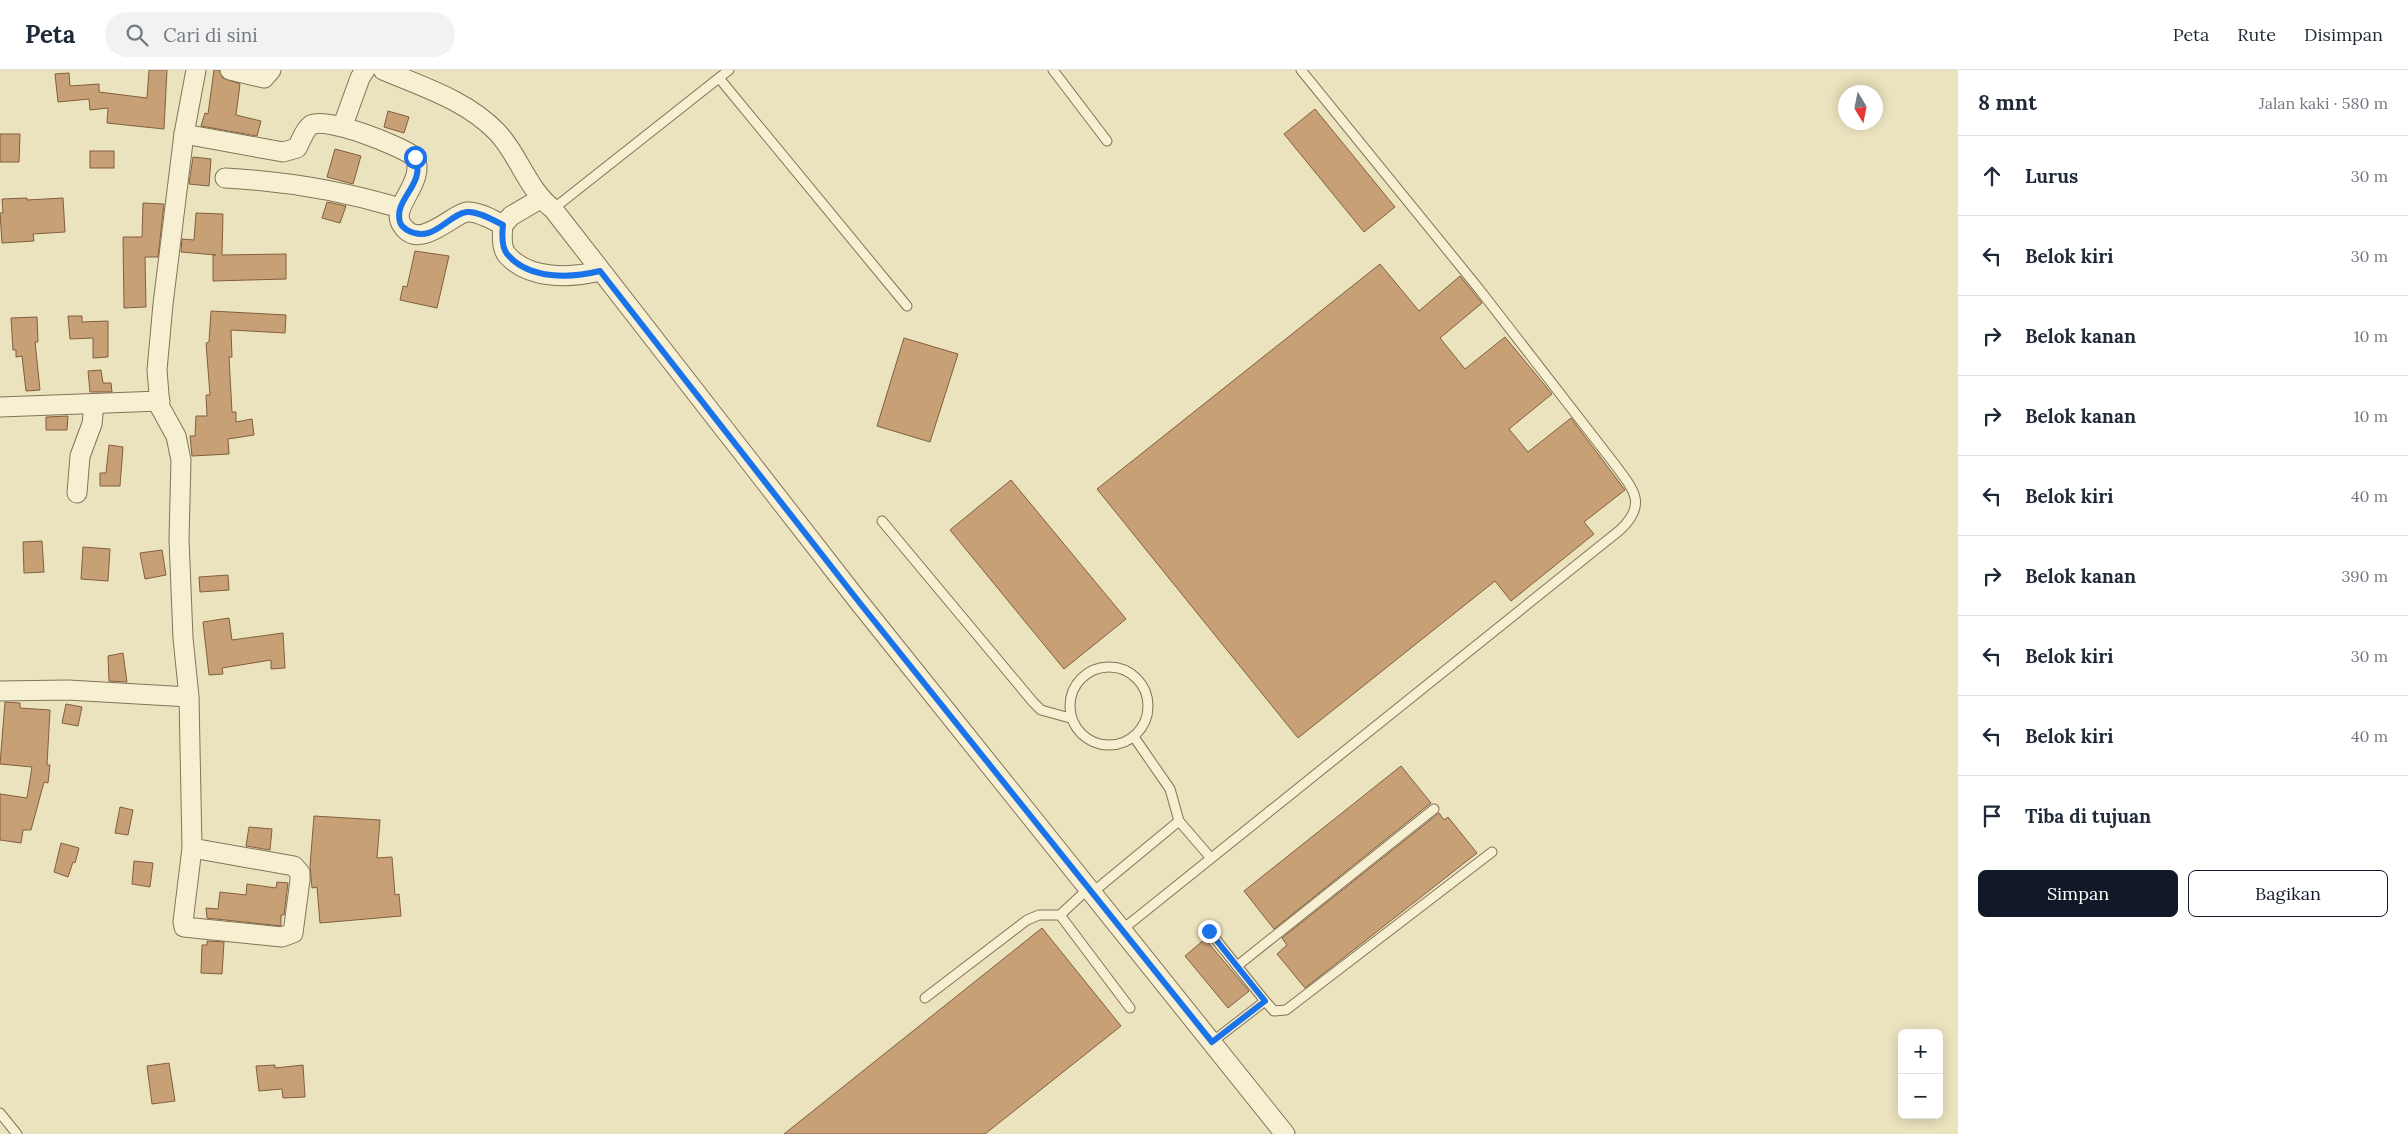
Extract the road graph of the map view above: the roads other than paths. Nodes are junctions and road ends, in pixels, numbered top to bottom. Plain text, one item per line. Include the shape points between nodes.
1 (196, 70) edge
2 (230, 70) edge
3 (271, 70) edge
4 (365, 70) edge
5 (383, 70) edge
6 (729, 70) edge
7 (1053, 70) edge
8 (1301, 70) edge
9 (718, 78) junction
10 (343, 125) junction
11 (184, 134) junction
12 (1107, 140) dead end
13 (225, 178) dead end
14 (547, 204) junction
15 (400, 208) junction
16 (503, 225) junction
17 (600, 271) junction
18 (907, 306) dead end
19 (160, 402) junction
20 (94, 404) junction
21 (0, 407) edge
22 (77, 493) dead end
23 (882, 521) dead end
24 (0, 691) edge
25 (189, 697) junction
26 (1070, 718) junction
27 (1134, 737) junction
28 (1434, 810) dead end
29 (1179, 821) junction
30 (192, 848) junction
31 (1492, 852) dead end
32 (1210, 856) junction
33 (1091, 890) junction
34 (1060, 915) junction
35 (1123, 929) junction
36 (1209, 931) dead end
37 (1237, 966) junction
38 (925, 998) dead end
39 (1265, 1001) junction
40 (1130, 1008) dead end
41 (1212, 1042) junction
42 (0, 1113) edge
43 (17, 1134) edge
44 (1285, 1134) edge

1 - 11 street
2 - 3 street via 264,78
4 - 10 street
5 - 14 street via 464,105 498,133
6 - 9 lane
7 - 12 lane
8 - 32 lane via 1479,289 1613,462 1632,488 1635,509 1632,519 1620,530
9 - 14 lane
9 - 18 lane
10 - 11 street via 316,123 309,126 297,148 282,152
10 - 15 street via 415,157 418,164 416,180
11 - 19 street via 157,370
13 - 15 street via 308,186
14 - 16 street via 511,216
14 - 17 street
15 - 16 street via 399,220 411,232 436,230 457,215 468,212
16 - 17 street via 506,254 532,271 564,276
17 - 33 street via 859,602
19 - 20 street
19 - 25 street via 176,436 180,460 180,585
20 - 21 street
20 - 22 street via 92,424 80,456
23 - 26 lane via 1033,702 1041,710
24 - 25 street via 68,690
25 - 30 street
26 - 27 lane via 1080,734 1097,744 1116,745
26 - 27 lane via 1069,699 1077,681 1092,669 1111,666 1130,671 1143,685 1149,703 1145,722
27 - 29 lane via 1170,789
28 - 37 lane
29 - 32 lane
29 - 33 lane
30 - 30 street via 184,927 282,937 292,933 300,880 294,866
31 - 39 lane via 1286,1010 1274,1011
32 - 35 lane
33 - 34 lane
33 - 35 street
34 - 38 lane via 1039,915 1027,920
34 - 40 lane
35 - 41 street
36 - 37 lane
37 - 39 lane
39 - 41 lane
41 - 44 street
42 - 43 lane

